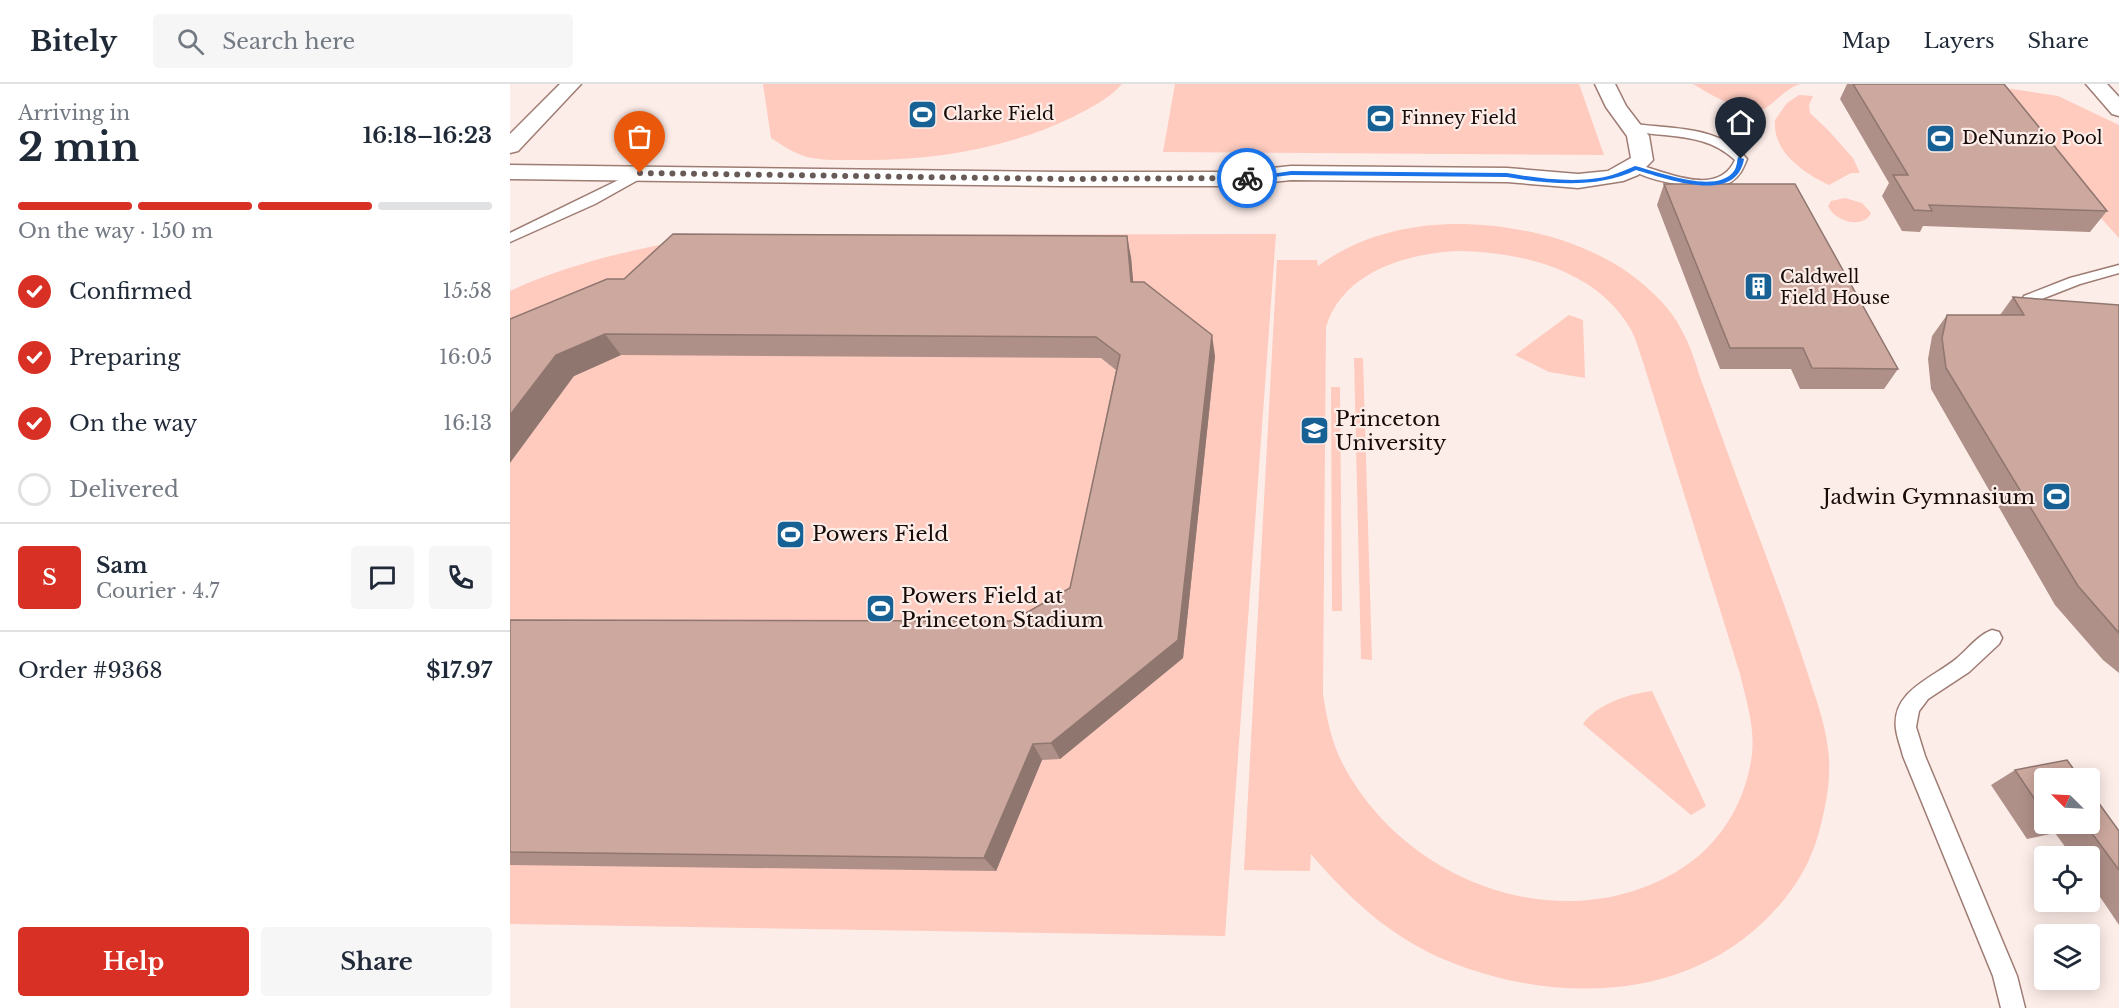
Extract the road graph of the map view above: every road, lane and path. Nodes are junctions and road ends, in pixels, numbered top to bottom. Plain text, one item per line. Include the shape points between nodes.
1 (571, 84) edge
2 (1605, 84) edge
3 (2096, 84) edge
4 (2119, 110) edge
5 (1634, 128) junction
6 (510, 146) edge
7 (1635, 168) junction
8 (510, 172) edge
9 (640, 173) junction
10 (510, 238) edge
11 (2119, 269) edge
12 (2029, 299) edge
13 (1992, 638) dead end
14 (2013, 1008) edge

1 - 6 street
2 - 5 street via 1616,107
3 - 4 street
5 - 7 street via 1642,160
5 - 7 lane via 1707,137 1733,150 1741,159 1739,170 1730,179 1716,184 1685,182
7 - 9 street via 1619,176 1576,182 1507,175 1291,173 1208,179
8 - 9 street
9 - 10 lane
11 - 12 lane
13 - 14 lane via 1962,666 1921,693 1909,707 1906,727 1914,756 2005,976

